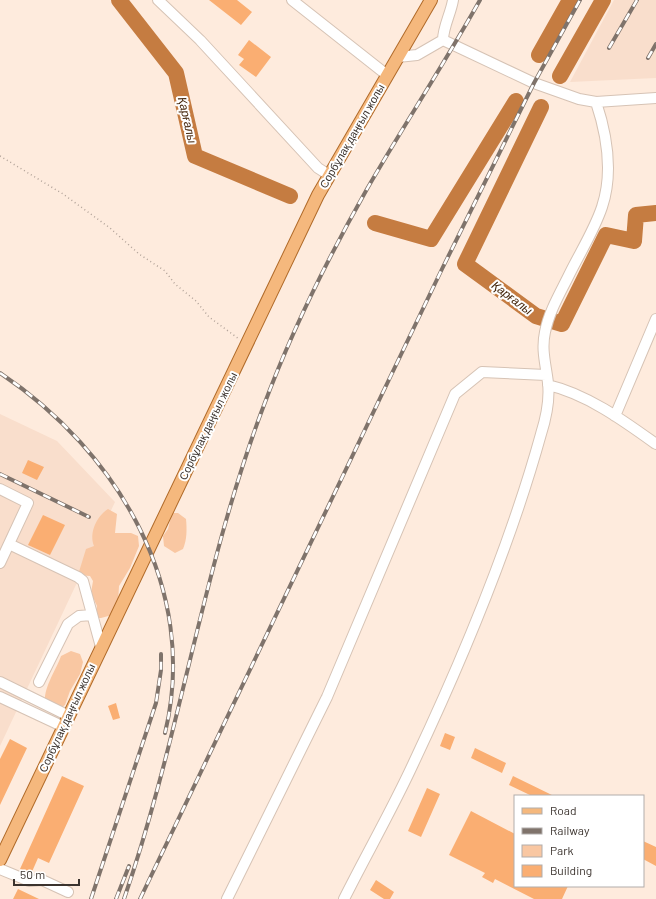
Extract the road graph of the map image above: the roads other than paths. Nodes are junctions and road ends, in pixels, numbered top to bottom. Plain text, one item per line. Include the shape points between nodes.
1 (158, 0) edge
2 (292, 0) edge
3 (431, 0) edge
4 (453, 0) edge
5 (443, 40) junction
6 (398, 57) junction
7 (387, 74) junction
8 (656, 98) edge
9 (596, 102) junction
10 (329, 175) junction
11 (656, 319) edge
12 (547, 380) junction
13 (615, 416) junction
14 (656, 444) edge
15 (0, 489) edge
16 (9, 544) junction
17 (0, 563) edge
18 (92, 615) junction
19 (101, 646) junction
20 (0, 682) edge
21 (39, 682) dead end
22 (0, 697) edge
23 (66, 721) junction
24 (0, 860) edge
25 (0, 869) edge
26 (68, 892) dead end
27 (227, 899) edge
28 (344, 899) edge

1 - 10 street via 200,40 318,168
2 - 7 street
3 - 6 main road, Сорбұлақ даңғыл жолы
4 - 5 street
5 - 6 street via 417,54
5 - 9 street via 534,83 579,99
6 - 7 main road, Сорбұлақ даңғыл жолы
7 - 10 main road, Сорбұлақ даңғыл жолы
8 - 9 street
9 - 12 street via 604,128 606,188 601,208 551,310 542,352
10 - 19 main road, Сорбұлақ даңғыл жолы
11 - 13 street
12 - 13 street
12 - 27 street via 482,372 455,394 327,697
12 - 28 street via 548,402 542,432 499,563 414,764
13 - 14 street
15 - 16 street via 28,502
16 - 17 street
16 - 18 street via 78,577 82,581
18 - 19 street
18 - 21 street via 79,616 68,624
19 - 23 main road, Сорбұлақ даңғыл жолы
20 - 23 street
22 - 23 street
23 - 24 main road, Сорбұлақ даңғыл жолы
25 - 26 street via 29,882 42,880

